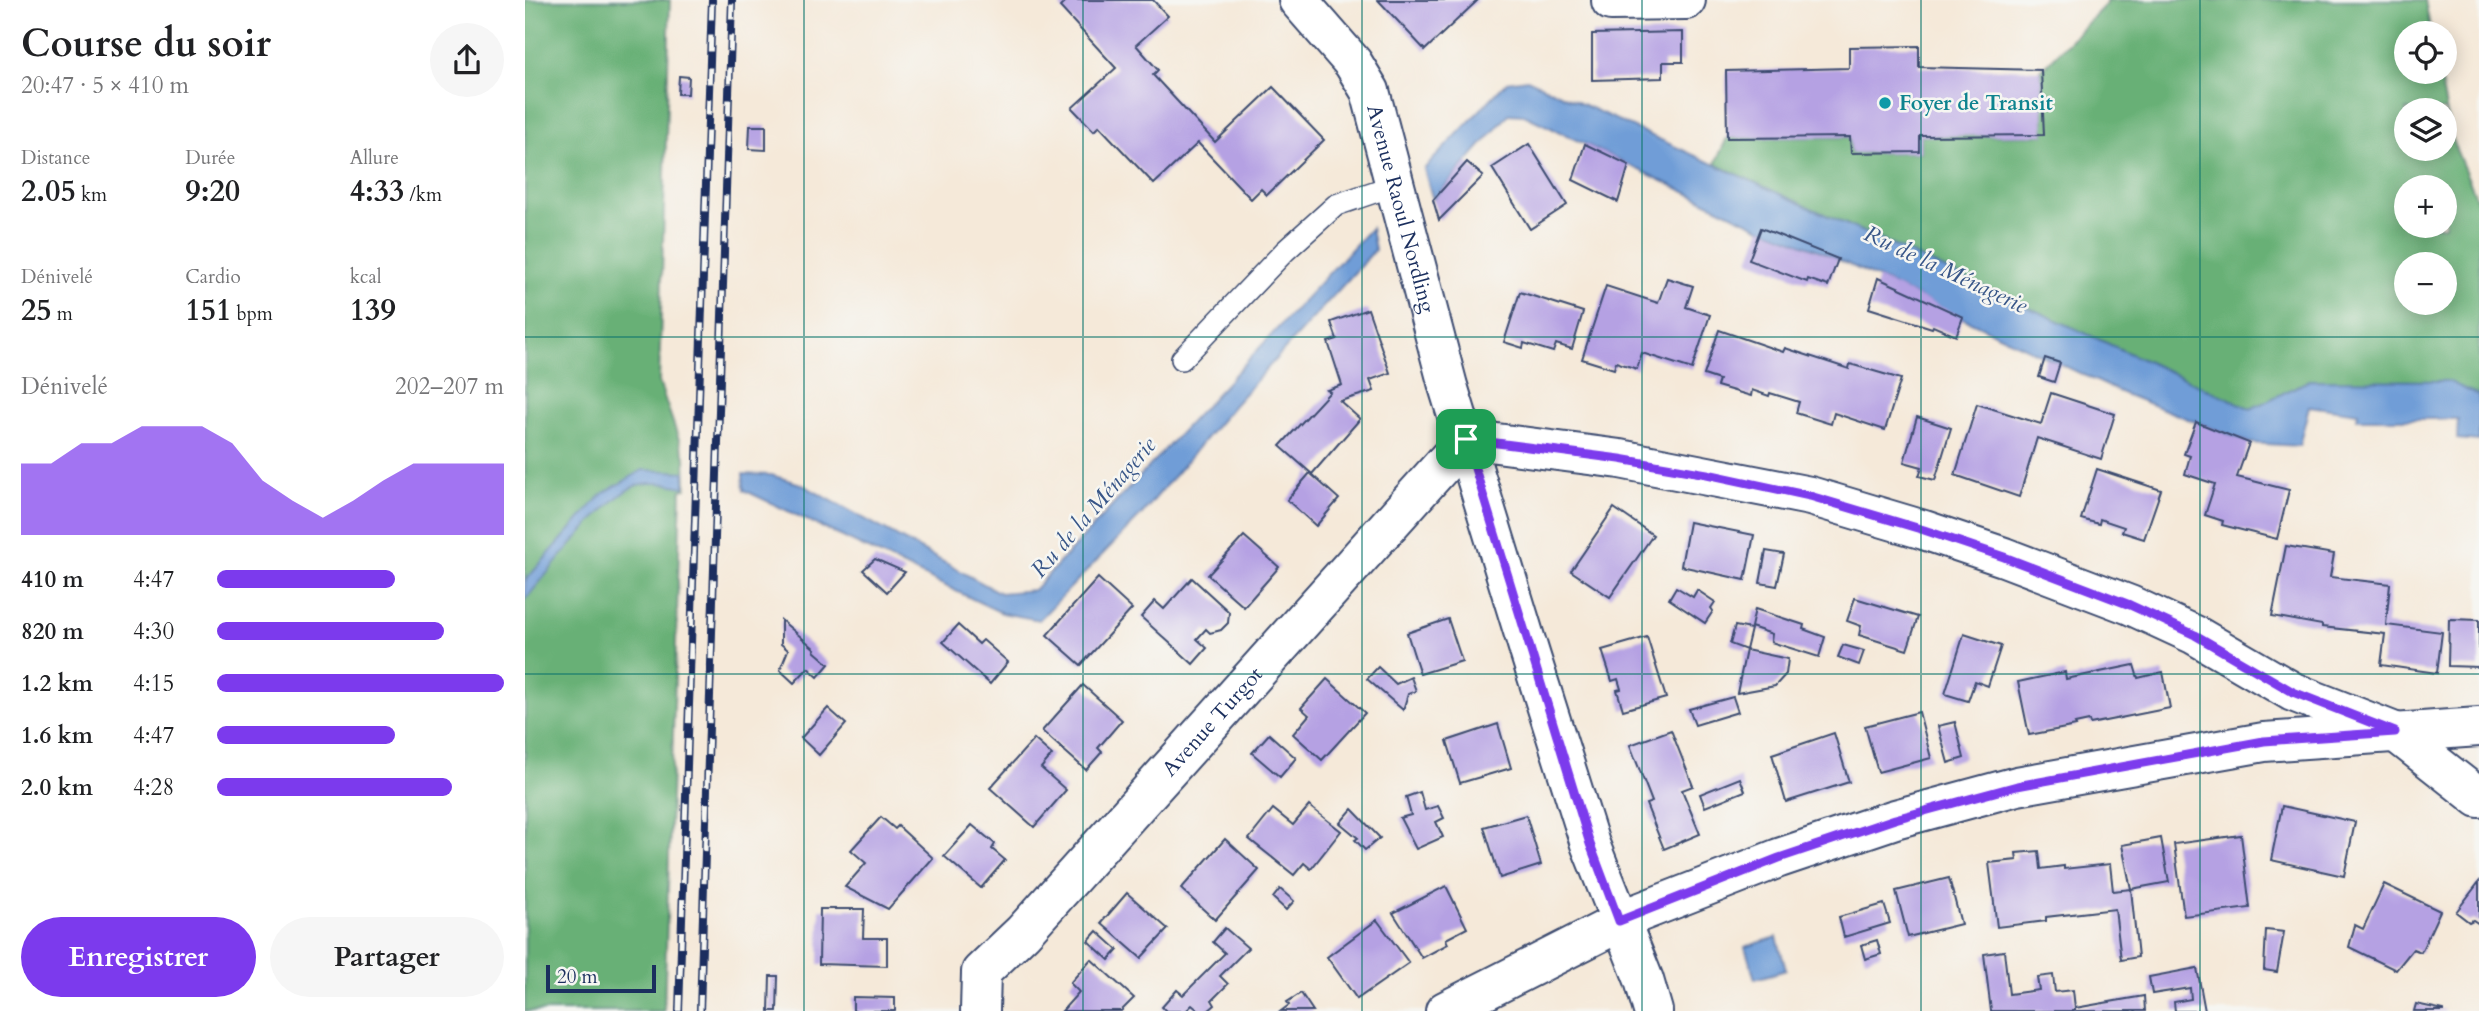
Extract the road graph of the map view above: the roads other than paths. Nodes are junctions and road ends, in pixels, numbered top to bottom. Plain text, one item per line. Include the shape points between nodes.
1 (1298, 0) edge
2 (1686, 0) edge
3 (1611, 1) edge
4 (1395, 185) junction
5 (1182, 359) dead end
6 (1466, 439) junction
7 (2479, 727) edge
8 (2395, 732) junction
9 (2479, 798) edge
10 (1619, 921) junction
11 (980, 1011) edge
12 (1445, 1011) edge
13 (1653, 1011) edge

1 - 4 street, Avenue Raoul Nordling via 1360,72 1370,91
2 - 3 street
4 - 5 lane via 1336,205 1285,251
4 - 6 street, Avenue Raoul Nordling
6 - 8 street via 1707,474 1810,496 1924,530 2130,605 2195,635 2293,692
6 - 10 street, Avenue Raoul Nordling via 1590,844
6 - 11 street, Avenue Turgot via 1023,932 981,972
7 - 8 street
8 - 9 street
8 - 10 street via 2264,741 2017,786 1895,819 1779,858
10 - 12 street
10 - 13 street, Avenue Raoul Nordling

